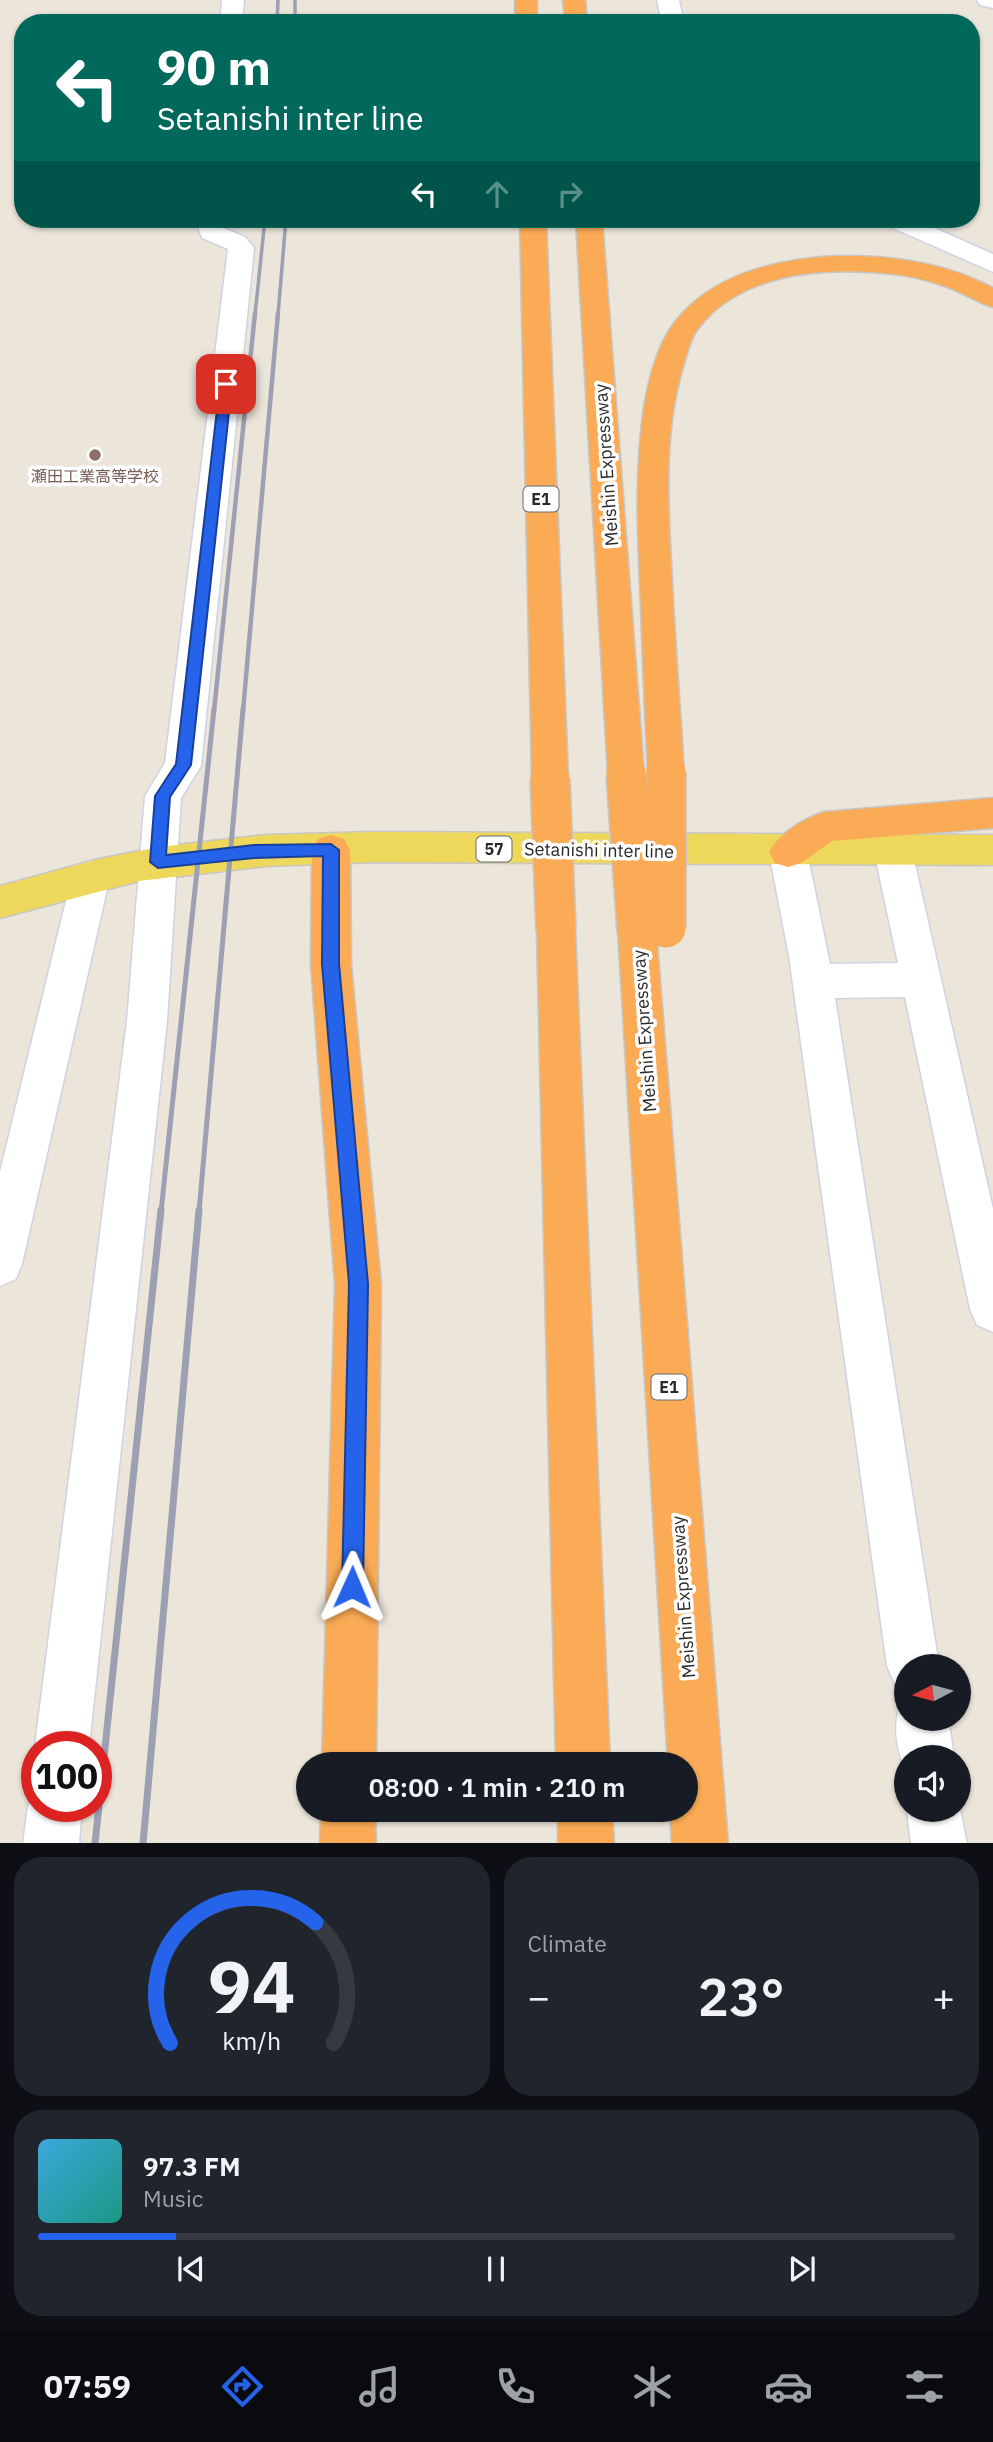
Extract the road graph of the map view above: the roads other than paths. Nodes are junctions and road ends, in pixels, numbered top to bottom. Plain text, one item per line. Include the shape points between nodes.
1 (210, 228) edge
2 (533, 228) edge
3 (590, 228) edge
4 (913, 228) edge
5 (993, 264) edge
6 (993, 299) edge
7 (993, 813) edge
8 (331, 850) junction
9 (993, 850) edge
10 (893, 851) junction
11 (788, 852) junction
12 (158, 862) junction
13 (92, 876) junction
14 (0, 902) edge
15 (651, 929) junction
16 (921, 980) junction
17 (813, 981) junction
18 (0, 1264) edge
19 (993, 1309) edge
20 (911, 1654) edge
21 (64, 1731) edge
22 (349, 1752) edge
23 (583, 1752) edge
24 (53, 1822) edge
25 (348, 1822) edge
26 (585, 1822) edge
27 (936, 1822) edge
28 (51, 1843) edge
29 (348, 1843) edge
30 (586, 1843) edge
31 (700, 1843) edge
32 (939, 1843) edge

1 - 12 street via 241,248 183,765 163,796
2 - 23 highway, E1, bridge
3 - 15 highway, Meishin Expressway / E1, bridge via 626,774
4 - 5 street
6 - 15 highway, bridge via 903,267 800,265 762,274 713,298 683,329 665,374 654,447 666,772
7 - 11 highway via 824,827
8 - 11 main road, Setanishi inter line / 57
8 - 12 main road, Setanishi inter line / 57 via 254,851
8 - 22 highway via 331,964 358,1284
9 - 10 main road, Setanishi inter line / 57
10 - 11 main road, Setanishi inter line / 57
10 - 16 street
11 - 17 street
12 - 13 main road, Setanishi inter line / 57
12 - 21 street via 147,1021
13 - 14 main road, Setanishi inter line / 57
13 - 18 street
15 - 31 highway, Meishin Expressway / E1 via 662,1283
16 - 17 street
16 - 19 street
17 - 20 street
24 - 28 street
25 - 29 highway
26 - 30 highway
27 - 32 street

